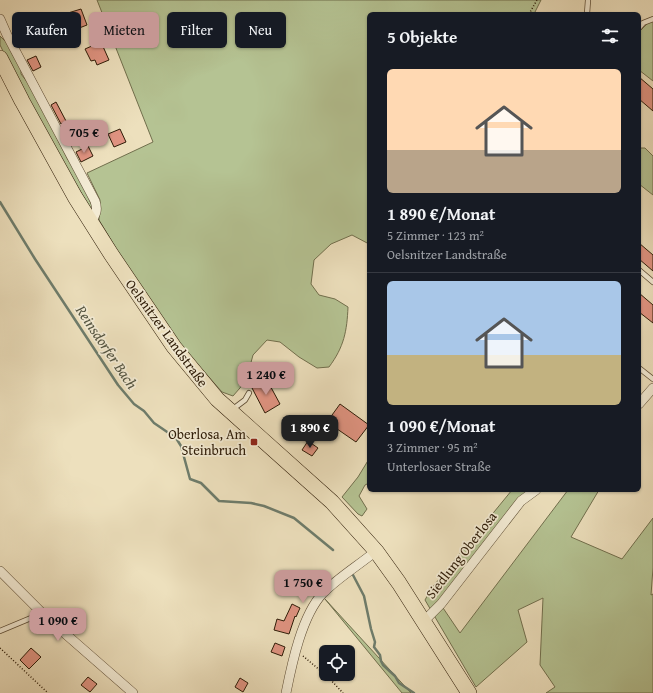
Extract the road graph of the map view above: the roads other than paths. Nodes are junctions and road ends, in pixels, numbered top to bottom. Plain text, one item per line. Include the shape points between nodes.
1 (588, 0) edge
2 (587, 12) edge
3 (653, 18) edge
4 (0, 19) edge
5 (641, 26) edge
6 (0, 60) edge
7 (91, 222) junction
8 (641, 272) edge
9 (653, 282) edge
10 (641, 370) edge
11 (653, 379) edge
12 (653, 388) edge
13 (249, 393) dead end
14 (641, 402) edge
15 (230, 411) junction
16 (533, 492) edge
17 (376, 551) junction
18 (0, 571) edge
19 (43, 613) junction
20 (424, 621) junction
21 (0, 630) edge
22 (133, 693) edge
23 (286, 693) edge
24 (469, 693) edge

1 - 2 lane
3 - 5 lane
4 - 7 street via 95,201 98,208
6 - 7 main road, Oelsnitzer Landstraße
7 - 15 main road, Oelsnitzer Landstraße via 174,347
8 - 9 lane
10 - 11 lane
12 - 14 street
13 - 15 lane via 245,400
15 - 17 main road, Oelsnitzer Landstraße via 332,502
16 - 20 street, Siedlung Oberlosa via 521,501 441,604
17 - 20 main road, Oelsnitzer Landstraße
17 - 23 street via 336,581 316,602 300,638
18 - 19 street
19 - 21 lane
19 - 22 street
20 - 24 main road, Oelsnitzer Landstraße

